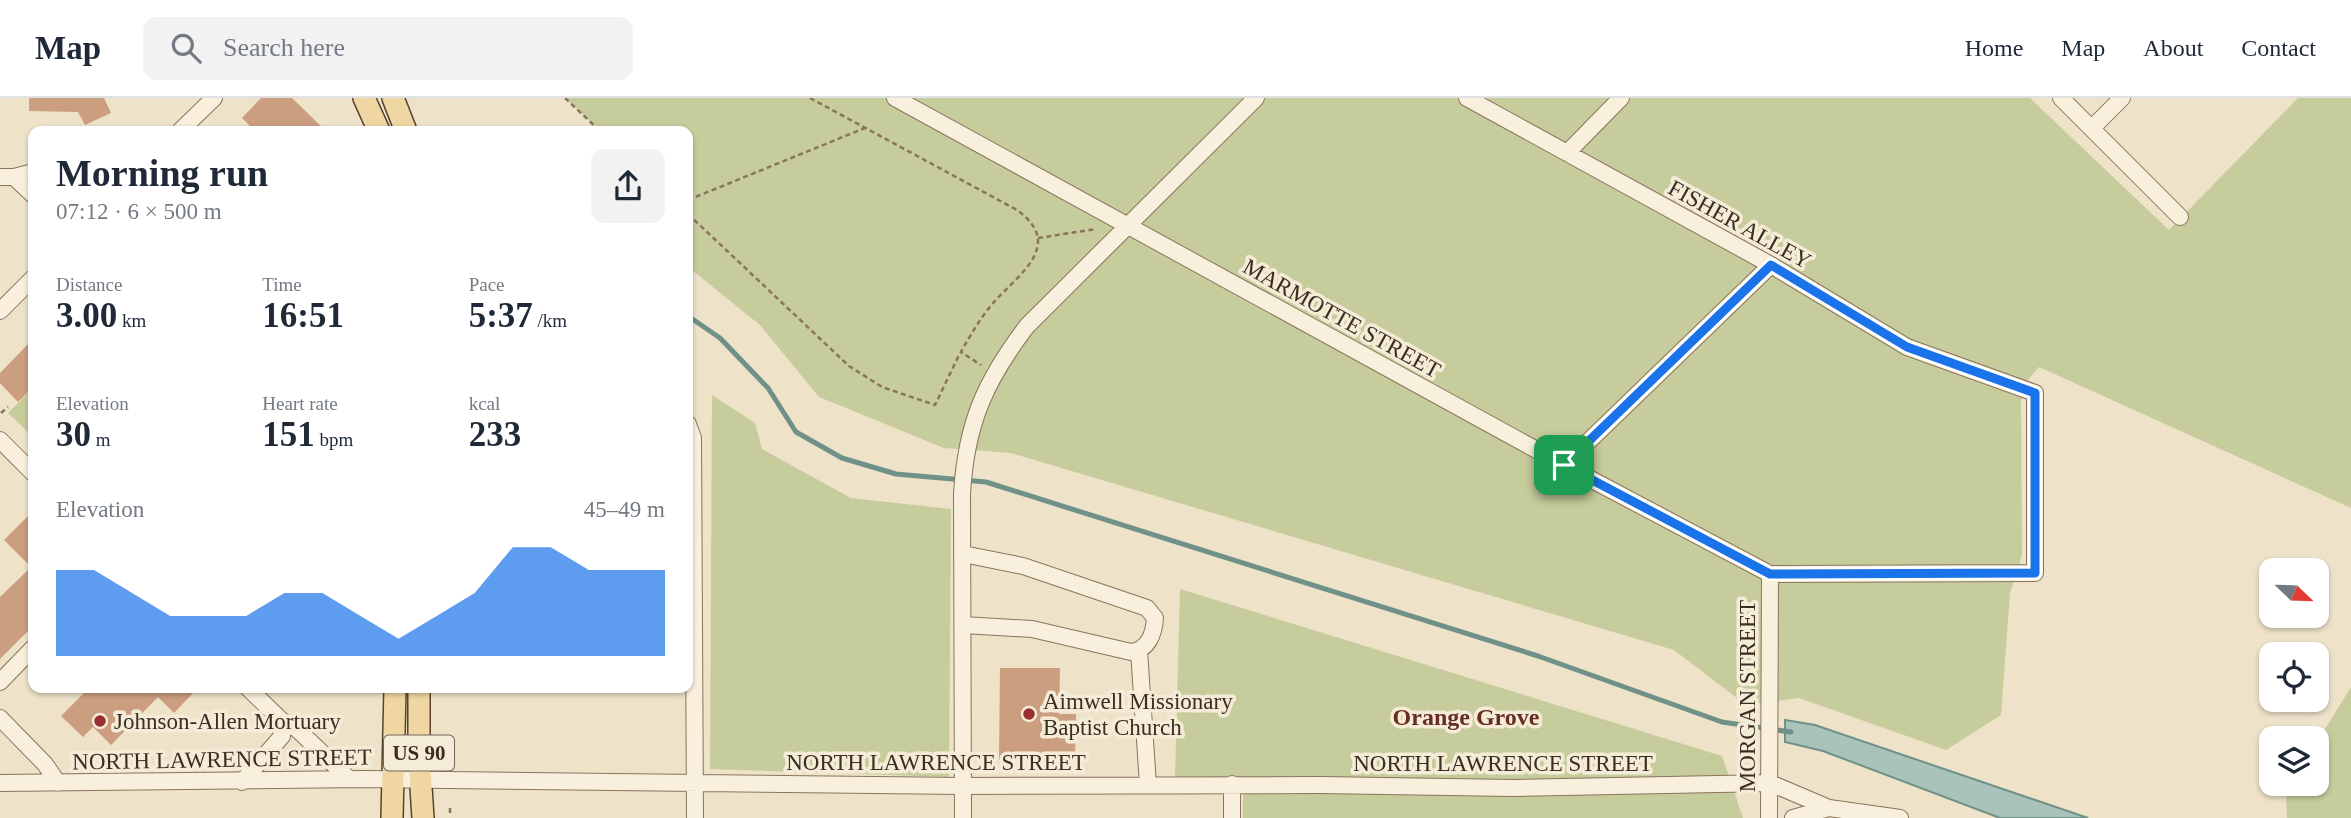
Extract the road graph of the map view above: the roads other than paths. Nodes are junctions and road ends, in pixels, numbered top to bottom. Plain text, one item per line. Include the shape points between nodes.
1 (214, 98) edge
2 (364, 98) edge
3 (393, 98) edge
4 (895, 98) edge
5 (1256, 98) edge
6 (1467, 98) edge
7 (1621, 98) edge
8 (2061, 98) edge
9 (2122, 98) edge
10 (917, 103) edge
11 (185, 126) edge
12 (377, 126) edge
13 (403, 126) edge
14 (2092, 128) junction
15 (1567, 153) junction
16 (28, 173) edge
17 (7, 177) edge
18 (28, 192) edge
19 (2180, 217) dead end
20 (1128, 225) junction
21 (1771, 265) junction
22 (28, 283) edge
23 (0, 311) edge
24 (693, 438) edge
25 (0, 440) edge
26 (1564, 465) junction
27 (28, 468) edge
28 (963, 554) junction
29 (1770, 574) junction
30 (963, 625) junction
31 (1139, 651) junction
32 (28, 653) edge
33 (0, 682) edge
34 (253, 693) edge
35 (395, 693) edge
36 (419, 693) edge
37 (0, 718) edge
38 (282, 721) junction
39 (349, 779) junction
40 (394, 780) junction
41 (420, 780) junction
42 (242, 782) junction
43 (0, 783) edge
44 (58, 783) junction
45 (695, 783) junction
46 (1770, 783) junction
47 (1148, 785) junction
48 (1232, 785) junction
49 (962, 786) junction
50 (1829, 808) junction
51 (392, 818) edge
52 (423, 818) edge
53 (695, 818) edge
54 (963, 818) edge
55 (1232, 818) edge
56 (1769, 818) edge
57 (1793, 818) edge
58 (1900, 818) edge

1 - 11 street
2 - 12 main road
3 - 13 main road
4 - 10 street, MARMOTTE STREET
5 - 20 street
6 - 15 street, FISHER ALLEY
7 - 15 street
8 - 14 street
9 - 14 street
10 - 20 street, MARMOTTE STREET
14 - 19 street
15 - 21 street, FISHER ALLEY
16 - 17 street
17 - 18 street
20 - 26 street, MARMOTTE STREET
20 - 28 street via 1027,326 990,381 972,422 964,462
21 - 26 street
21 - 29 street, FISHER ALLEY via 1907,347 2035,393 2035,573
22 - 23 street
24 - 45 street
25 - 27 street
26 - 29 street, MARMOTTE STREET
28 - 30 street
28 - 31 street via 1023,566 1147,608 1155,618 1154,628
29 - 46 street, MORGAN STREET
30 - 31 street via 1032,629
30 - 49 street
31 - 47 street
32 - 33 street
34 - 38 street
35 - 40 main road, US 90
36 - 41 main road, US 90
37 - 44 street
38 - 39 street via 297,729
38 - 42 street via 282,736
39 - 40 street, NORTH LAWRENCE STREET
39 - 42 street, NORTH LAWRENCE STREET
40 - 41 street, NORTH LAWRENCE STREET
40 - 51 main road, US 90
41 - 45 street, NORTH LAWRENCE STREET
41 - 52 main road, US 90
42 - 44 street, NORTH LAWRENCE STREET
43 - 44 street, NORTH LAWRENCE STREET
45 - 49 street, NORTH LAWRENCE STREET
45 - 53 street
46 - 48 street, NORTH LAWRENCE STREET via 1514,788
46 - 50 street, NORTH LAWRENCE STREET
46 - 56 street, MORGAN STREET
47 - 48 street, NORTH LAWRENCE STREET
47 - 49 street, NORTH LAWRENCE STREET
48 - 55 street
49 - 54 street
50 - 57 street
50 - 58 street

